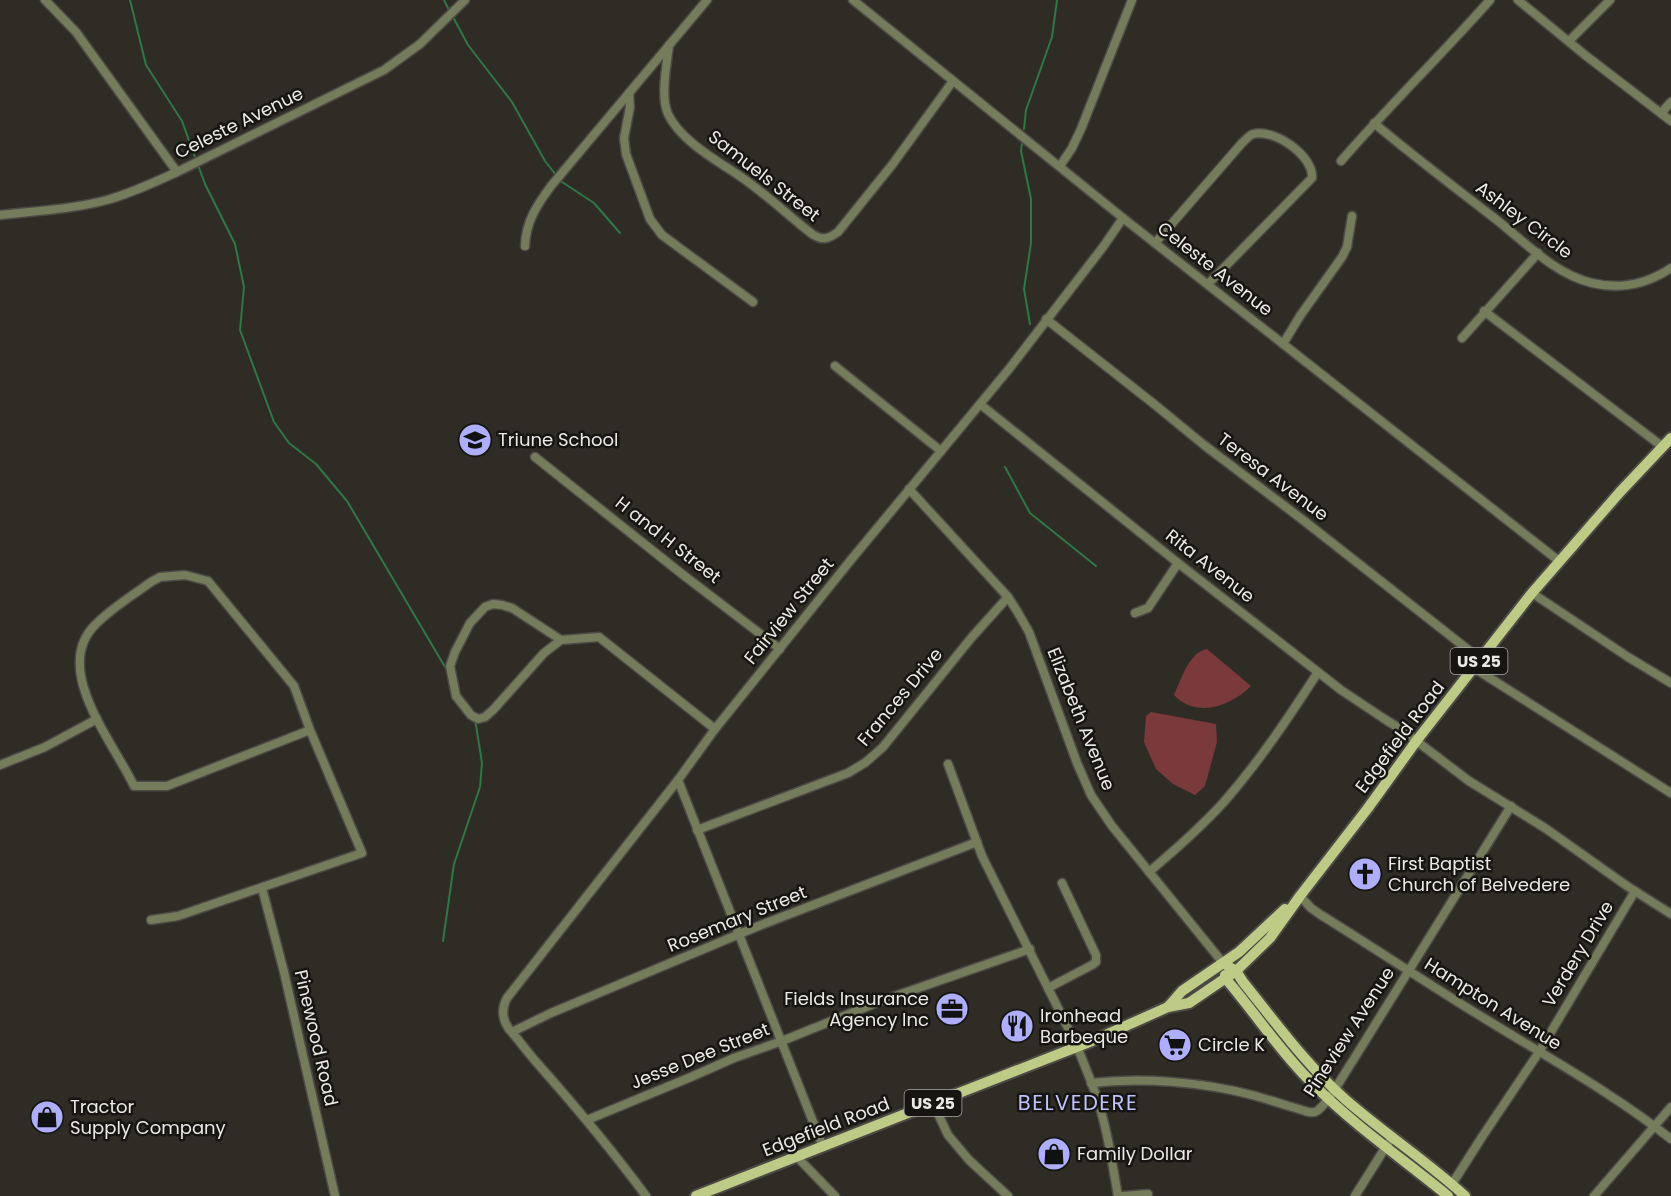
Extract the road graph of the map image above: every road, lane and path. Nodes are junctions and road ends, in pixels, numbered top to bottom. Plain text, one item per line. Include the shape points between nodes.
1 (45, 0) edge
2 (465, 0) edge
3 (707, 0) edge
4 (853, 0) edge
5 (1132, 0) edge
6 (1490, 0) edge
7 (1518, 0) edge
8 (1610, 0) edge
9 (1569, 41) junction
10 (669, 45) junction
11 (953, 81) junction
12 (629, 93) junction
13 (1671, 102) edge
14 (1661, 113) junction
15 (1671, 120) edge
16 (1374, 123) junction
17 (1341, 161) dead end
18 (1060, 166) junction
19 (177, 172) junction
20 (0, 215) edge
21 (1352, 216) dead end
22 (1123, 218) junction
23 (1155, 243) junction
24 (525, 246) dead end
25 (1538, 253) junction
26 (1671, 268) edge
27 (1208, 284) junction
28 (753, 302) dead end
29 (1484, 311) junction
30 (1046, 319) junction
31 (1462, 338) dead end
32 (1283, 344) junction
33 (836, 366) dead end
34 (980, 404) junction
35 (1667, 442) edge
36 (941, 451) junction
37 (535, 457) dead end
38 (909, 489) junction
39 (1559, 561) junction
40 (1178, 563) junction
41 (1532, 593) junction
42 (1008, 597) junction
43 (1135, 613) dead end
44 (561, 640) junction
45 (780, 649) junction
46 (1477, 664) junction
47 (1318, 672) junction
48 (1671, 683) edge
49 (97, 719) junction
50 (715, 729) junction
51 (310, 730) junction
52 (1420, 744) junction
53 (948, 764) dead end
54 (0, 765) edge
55 (678, 780) junction
56 (1671, 793) edge
57 (1511, 806) junction
58 (697, 830) junction
59 (977, 842) junction
60 (1149, 872) junction
61 (1062, 883) dead end
62 (262, 888) junction
63 (1635, 891) junction
64 (1300, 896) junction
65 (1671, 914) edge
66 (151, 920) dead end
67 (740, 934) junction
68 (1030, 949) junction
69 (1223, 963) junction
70 (1236, 971) junction
71 (1409, 971) junction
72 (1226, 979) junction
73 (1048, 988) junction
74 (1168, 1007) junction
75 (512, 1032) junction
76 (782, 1041) junction
77 (1077, 1046) junction
78 (1539, 1052) junction
79 (1091, 1083) junction
80 (1334, 1089) junction
81 (1328, 1099) junction
82 (933, 1103) junction
83 (1671, 1107) edge
84 (587, 1120) junction
85 (1655, 1126) junction
86 (1392, 1137) junction
87 (1671, 1139) edge
88 (1385, 1146) junction
89 (823, 1147) junction
90 (797, 1157) junction
91 (1452, 1184) junction
92 (1148, 1194) dead end
93 (335, 1196) edge
94 (646, 1196) edge
95 (696, 1196) edge
96 (835, 1196) edge
97 (1008, 1196) edge
98 (1118, 1196) edge
99 (1123, 1196) edge
100 (1355, 1196) edge
101 (1448, 1196) edge
102 (1465, 1196) edge
103 (1594, 1196) edge

1 - 19 street via 82,41
2 - 19 street, Celeste Avenue via 420,44 384,70
3 - 10 street
4 - 11 street, Celeste Avenue
5 - 18 street via 1081,129
6 - 16 street
7 - 9 street
8 - 9 street
9 - 14 street
10 - 11 street, Samuels Street via 666,105 676,125 704,153 820,239 829,239 838,232
10 - 12 street
11 - 18 street, Celeste Avenue
12 - 24 street via 537,204 529,220
12 - 28 street via 626,154 650,219 662,235
13 - 14 street
14 - 15 street
16 - 17 street
16 - 25 street, Ashley Circle
18 - 22 street, Celeste Avenue
19 - 20 street, Celeste Avenue via 101,201
21 - 32 street via 1342,257
22 - 23 street, Celeste Avenue
22 - 30 street, Fairview Street
23 - 27 street, Celeste Avenue
23 - 27 street via 1252,134 1286,141 1305,159 1312,178
25 - 26 street, Ashley Circle via 1569,275 1606,286 1637,284
25 - 29 street
27 - 32 street, Celeste Avenue
29 - 31 street
29 - 35 street
30 - 34 street, Fairview Street
30 - 46 street, Teresa Avenue via 1303,520
32 - 39 street, Celeste Avenue
33 - 36 street
34 - 36 street, Fairview Street
34 - 40 street, Rita Avenue
35 - 39 main road, Edgefield Road / US 25
36 - 38 street, Fairview Street
37 - 45 street, H and H Street
38 - 42 street, Elizabeth Avenue
38 - 45 street, Fairview Street
39 - 41 main road, Edgefield Road / US 25
40 - 43 street via 1148,608
40 - 47 street, Rita Avenue
41 - 46 main road, Edgefield Road / US 25
41 - 48 street
42 - 58 street, Frances Drive via 883,747 866,762 848,773
42 - 60 street, Elizabeth Avenue via 1029,632 1091,795
44 - 44 street via 512,608 493,604 485,607 470,623 454,652 450,666 456,696 471,715 478,719 486,717 544,653
44 - 50 street via 599,637
45 - 50 street, Fairview Street
46 - 52 main road, Edgefield Road / US 25
46 - 56 street, Teresa Avenue
47 - 52 street, Rita Avenue
47 - 60 street via 1247,774 1202,824
49 - 51 street via 134,786 167,786
49 - 51 street via 79,667 85,639 94,625 151,582 160,577 185,575 208,581 294,686
49 - 54 street via 45,747
50 - 55 street, Fairview Street
51 - 62 street via 362,853
52 - 57 street, Rita Avenue
52 - 64 main road, Edgefield Road / US 25
53 - 59 street
55 - 58 street
55 - 75 street, Fairview Street via 507,998 503,1014
57 - 63 street, Rita Avenue
57 - 71 street, Pineview Avenue
58 - 67 street
59 - 67 street, Rosemary Street
59 - 68 street
60 - 69 street, Elizabeth Avenue
61 - 73 street via 1096,962
62 - 66 street via 178,916
62 - 93 street, Pinewood Road via 285,972
63 - 65 street, Rita Avenue
63 - 78 street, Verdery Drive
64 - 69 main road, Edgefield Road / US 25
64 - 70 main road, Edgefield Road / US 25 via 1270,938
64 - 71 street, Hampton Avenue via 1320,915
67 - 75 street, Rosemary Street
67 - 76 street
68 - 73 street
68 - 76 street, Jesse Dee Street via 881,1001
69 - 70 main road
69 - 72 main road
69 - 74 main road, Edgefield Road / US 25 via 1182,991
70 - 72 main road, Edgefield Road / US 25
70 - 80 main road
71 - 78 street, Hampton Avenue
71 - 80 street, Pineview Avenue
72 - 74 main road, Edgefield Road / US 25 via 1189,1003
72 - 81 main road
73 - 77 street
74 - 77 main road, Edgefield Road / US 25
75 - 84 street
76 - 84 street, Jesse Dee Street
76 - 89 street
77 - 79 street
77 - 82 main road, Edgefield Road / US 25
78 - 85 street, Hampton Avenue
78 - 91 street, Verdery Drive
79 - 81 street, Pineview Avenue via 1190,1084 1312,1112
79 - 98 street
80 - 81 street, Pineview Avenue
80 - 86 main road
81 - 88 main road
82 - 89 main road, Edgefield Road / US 25
82 - 97 street via 948,1135
83 - 85 street
84 - 94 street
85 - 87 street, Hampton Avenue
85 - 103 street
86 - 88 street
86 - 91 main road
88 - 100 street
88 - 101 main road
89 - 90 main road, Edgefield Road / US 25
90 - 95 main road, Edgefield Road / US 25
90 - 96 street
91 - 102 main road
92 - 99 street

